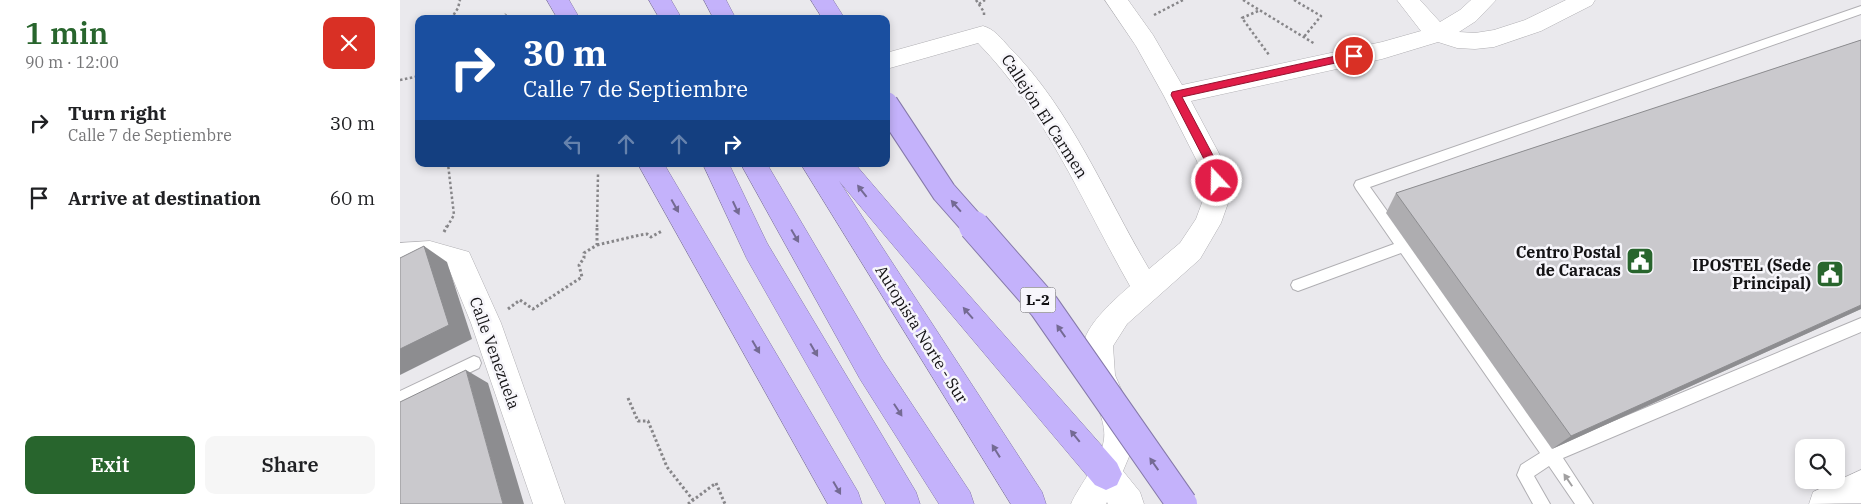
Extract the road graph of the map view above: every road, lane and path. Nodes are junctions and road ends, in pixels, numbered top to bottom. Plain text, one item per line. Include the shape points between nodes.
1 (460, 0) edge
2 (558, 0) edge
3 (653, 0) edge
4 (660, 0) edge
5 (715, 0) edge
6 (822, 0) edge
7 (985, 0) edge
8 (1116, 0) edge
9 (1184, 0) edge
10 (1243, 0) edge
11 (1408, 0) edge
12 (1485, 0) edge
13 (1584, 0) edge
14 (1297, 1) edge
15 (979, 4) dead end
16 (1258, 10) junction
17 (1861, 10) edge
18 (454, 15) edge
19 (567, 15) edge
20 (659, 15) edge
21 (669, 15) edge
22 (722, 15) edge
23 (831, 15) edge
24 (1133, 24) junction
25 (1438, 33) junction
26 (1303, 38) junction
27 (890, 60) dead end
28 (1335, 60) junction
29 (1282, 71) junction
30 (415, 77) edge
31 (400, 80) edge
32 (1176, 95) junction
33 (890, 110) edge
34 (448, 167) edge
35 (653, 167) edge
36 (717, 167) edge
37 (756, 167) edge
38 (816, 167) edge
39 (842, 167) edge
40 (598, 174) dead end
41 (664, 230) dead end
42 (597, 245) junction
43 (1404, 246) junction
44 (430, 253) junction
45 (400, 256) edge
46 (1298, 285) dead end
47 (1146, 288) junction
48 (486, 323) junction
49 (1861, 325) edge
50 (474, 363) dead end
51 (628, 398) dead end
52 (400, 399) edge
53 (1552, 455) junction
54 (1106, 474) junction
55 (1861, 486) edge
56 (1026, 498) edge
57 (693, 500) junction
58 (549, 504) edge
59 (688, 504) edge
60 (725, 504) edge
61 (846, 504) edge
62 (904, 504) edge
63 (958, 504) edge
64 (1087, 504) edge
65 (1128, 504) edge
66 (1182, 504) edge
67 (1542, 504) edge
68 (1585, 504) edge
69 (1825, 504) edge

1 - 18 path
2 - 19 highway
3 - 20 highway
4 - 21 highway
5 - 22 highway
6 - 23 highway
7 - 15 path
8 - 24 street
9 - 24 path
10 - 16 path
11 - 25 street
12 - 25 street
13 - 25 street via 1509,35 1468,41
14 - 26 path via 1321,16
16 - 26 path
16 - 29 path via 1242,18
17 - 43 lane via 1361,185
24 - 32 street
25 - 28 street via 1399,46
26 - 28 path
27 - 47 street, Callejón El Carmen via 983,34 991,41 1005,54 1057,129
28 - 29 street
29 - 32 street
30 - 31 path
32 - 47 street via 1210,161 1219,192 1208,223 1190,251
66 -> 33 highway, L-2, bridge via 1044,306 944,192
34 - 44 path via 454,215
35 -> 61 highway
36 -> 62 highway via 757,251
37 -> 63 highway via 871,369
56 -> 38 highway, Autopista Norte - Sur
54 -> 39 highway
40 - 42 path
41 - 42 path via 651,237 647,234 628,236
42 - 48 path via 584,253 579,265 582,277 533,309 520,300
43 - 46 lane
43 - 53 lane
44 - 45 street, Calle Venezuela
44 - 48 street, Calle Venezuela via 459,260
47 - 54 street via 1116,315 1098,343 1100,375 1118,419 1120,440
48 - 58 street, Calle Venezuela
49 - 53 lane
50 - 52 lane
51 - 57 path via 638,421 648,421 667,467
53 - 67 lane via 1525,475
68 -> 53 lane
54 - 64 street
54 - 65 street
55 - 69 street
57 - 59 path
57 - 60 path via 716,483

